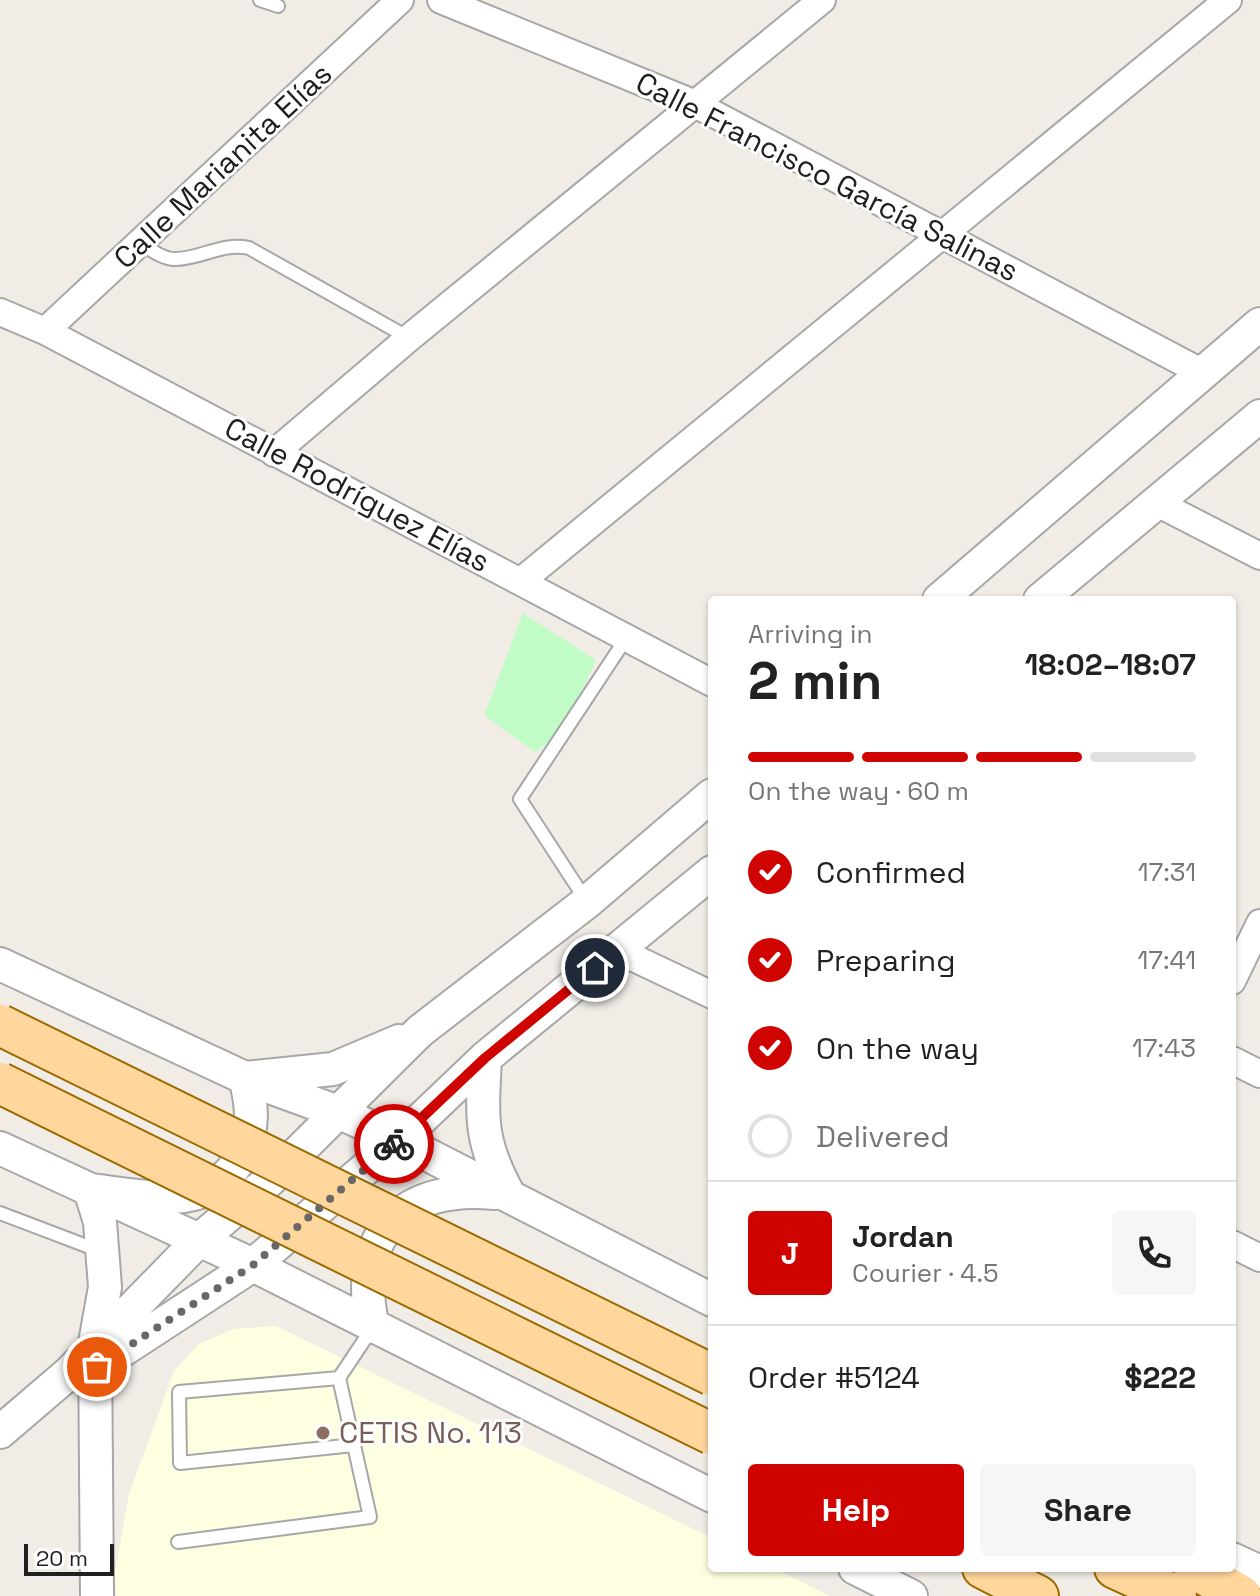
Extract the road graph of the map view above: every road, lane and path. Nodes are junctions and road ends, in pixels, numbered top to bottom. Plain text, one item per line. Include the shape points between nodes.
1 (260, 0) edge
2 (400, 0) edge
3 (441, 0) edge
4 (822, 0) edge
5 (1228, 0) edge
6 (278, 6) dead end
7 (693, 103) junction
8 (943, 232) junction
9 (140, 243) junction
10 (0, 312) edge
11 (1260, 324) edge
12 (45, 331) junction
13 (409, 338) junction
14 (1203, 373) junction
15 (1260, 416) edge
16 (274, 453) junction
17 (1157, 503) junction
18 (1260, 556) edge
19 (521, 581) junction
20 (944, 596) edge
21 (1045, 596) edge
22 (627, 637) junction
23 (708, 681) edge
24 (708, 798) edge
25 (708, 875) edge
26 (587, 902) junction
27 (1260, 923) edge
28 (617, 950) junction
29 (0, 964) edge
30 (1236, 973) edge
31 (708, 993) edge
32 (0, 1025) edge
33 (420, 1031) junction
34 (485, 1058) junction
35 (1236, 1062) edge
36 (1260, 1074) edge
37 (245, 1078) junction
38 (0, 1083) edge
39 (338, 1112) junction
40 (399, 1140) junction
41 (0, 1148) edge
42 (90, 1190) junction
43 (509, 1195) junction
44 (0, 1213) edge
45 (199, 1240) junction
46 (1236, 1246) edge
47 (103, 1252) junction
48 (1260, 1258) edge
49 (253, 1265) junction
50 (708, 1298) edge
51 (373, 1327) junction
52 (87, 1361) junction
53 (708, 1373) edge
54 (339, 1378) junction
55 (0, 1432) edge
56 (708, 1432) edge
57 (354, 1445) junction
58 (708, 1494) edge
59 (178, 1542) dead end
60 (1236, 1561) edge
61 (863, 1572) edge
62 (991, 1572) edge
63 (1124, 1572) edge
64 (1201, 1572) edge
65 (1260, 1572) edge
66 (97, 1596) edge
67 (911, 1596) edge
68 (1038, 1596) edge
69 (1176, 1596) edge
70 (1241, 1596) edge

1 - 6 lane
2 - 9 street, Calle Marianita Elías
3 - 7 street, Calle Francisco García Salinas
4 - 7 street
5 - 8 street
7 - 8 street, Calle Francisco García Salinas
7 - 13 street
8 - 14 street, Calle Francisco García Salinas
8 - 19 street
9 - 12 street, Calle Marianita Elías
9 - 13 lane via 175,259 232,244 249,248
10 - 12 street, Calle Rodríguez Elías
11 - 14 street
12 - 16 street, Calle Rodríguez Elías
13 - 16 street
14 - 20 street
15 - 17 street
16 - 19 street, Calle Rodríguez Elías
17 - 18 street
17 - 21 street
19 - 22 street, Calle Rodríguez Elías
22 - 23 street, Calle Rodríguez Elías
22 - 26 lane via 520,799
24 - 26 street
25 - 28 street
26 - 33 street
27 - 30 street
28 - 31 street
28 - 34 street
29 - 37 street
32 - 53 main road, bridge
33 - 37 street via 333,1069
33 - 39 street
34 - 40 street
34 - 43 street via 483,1135
35 - 36 street
37 - 39 street
37 - 42 street via 252,1126 235,1168 213,1189 167,1198
38 - 56 main road, bridge
39 - 40 street
39 - 45 street
40 - 43 street
40 - 49 street
41 - 42 street
42 - 45 street
42 - 47 street
43 - 50 street
43 - 51 street via 463,1190 433,1195 387,1222 369,1275
44 - 47 lane
45 - 49 street
45 - 52 street
46 - 48 street
47 - 52 street via 105,1287
49 - 51 street
49 - 52 street
51 - 54 lane
51 - 58 street
52 - 55 street
52 - 66 street
54 - 57 lane
54 - 57 lane via 179,1392 180,1463
57 - 59 lane via 370,1517
60 - 65 street
61 - 67 street
62 - 68 main road
63 - 69 main road
64 - 70 main road

